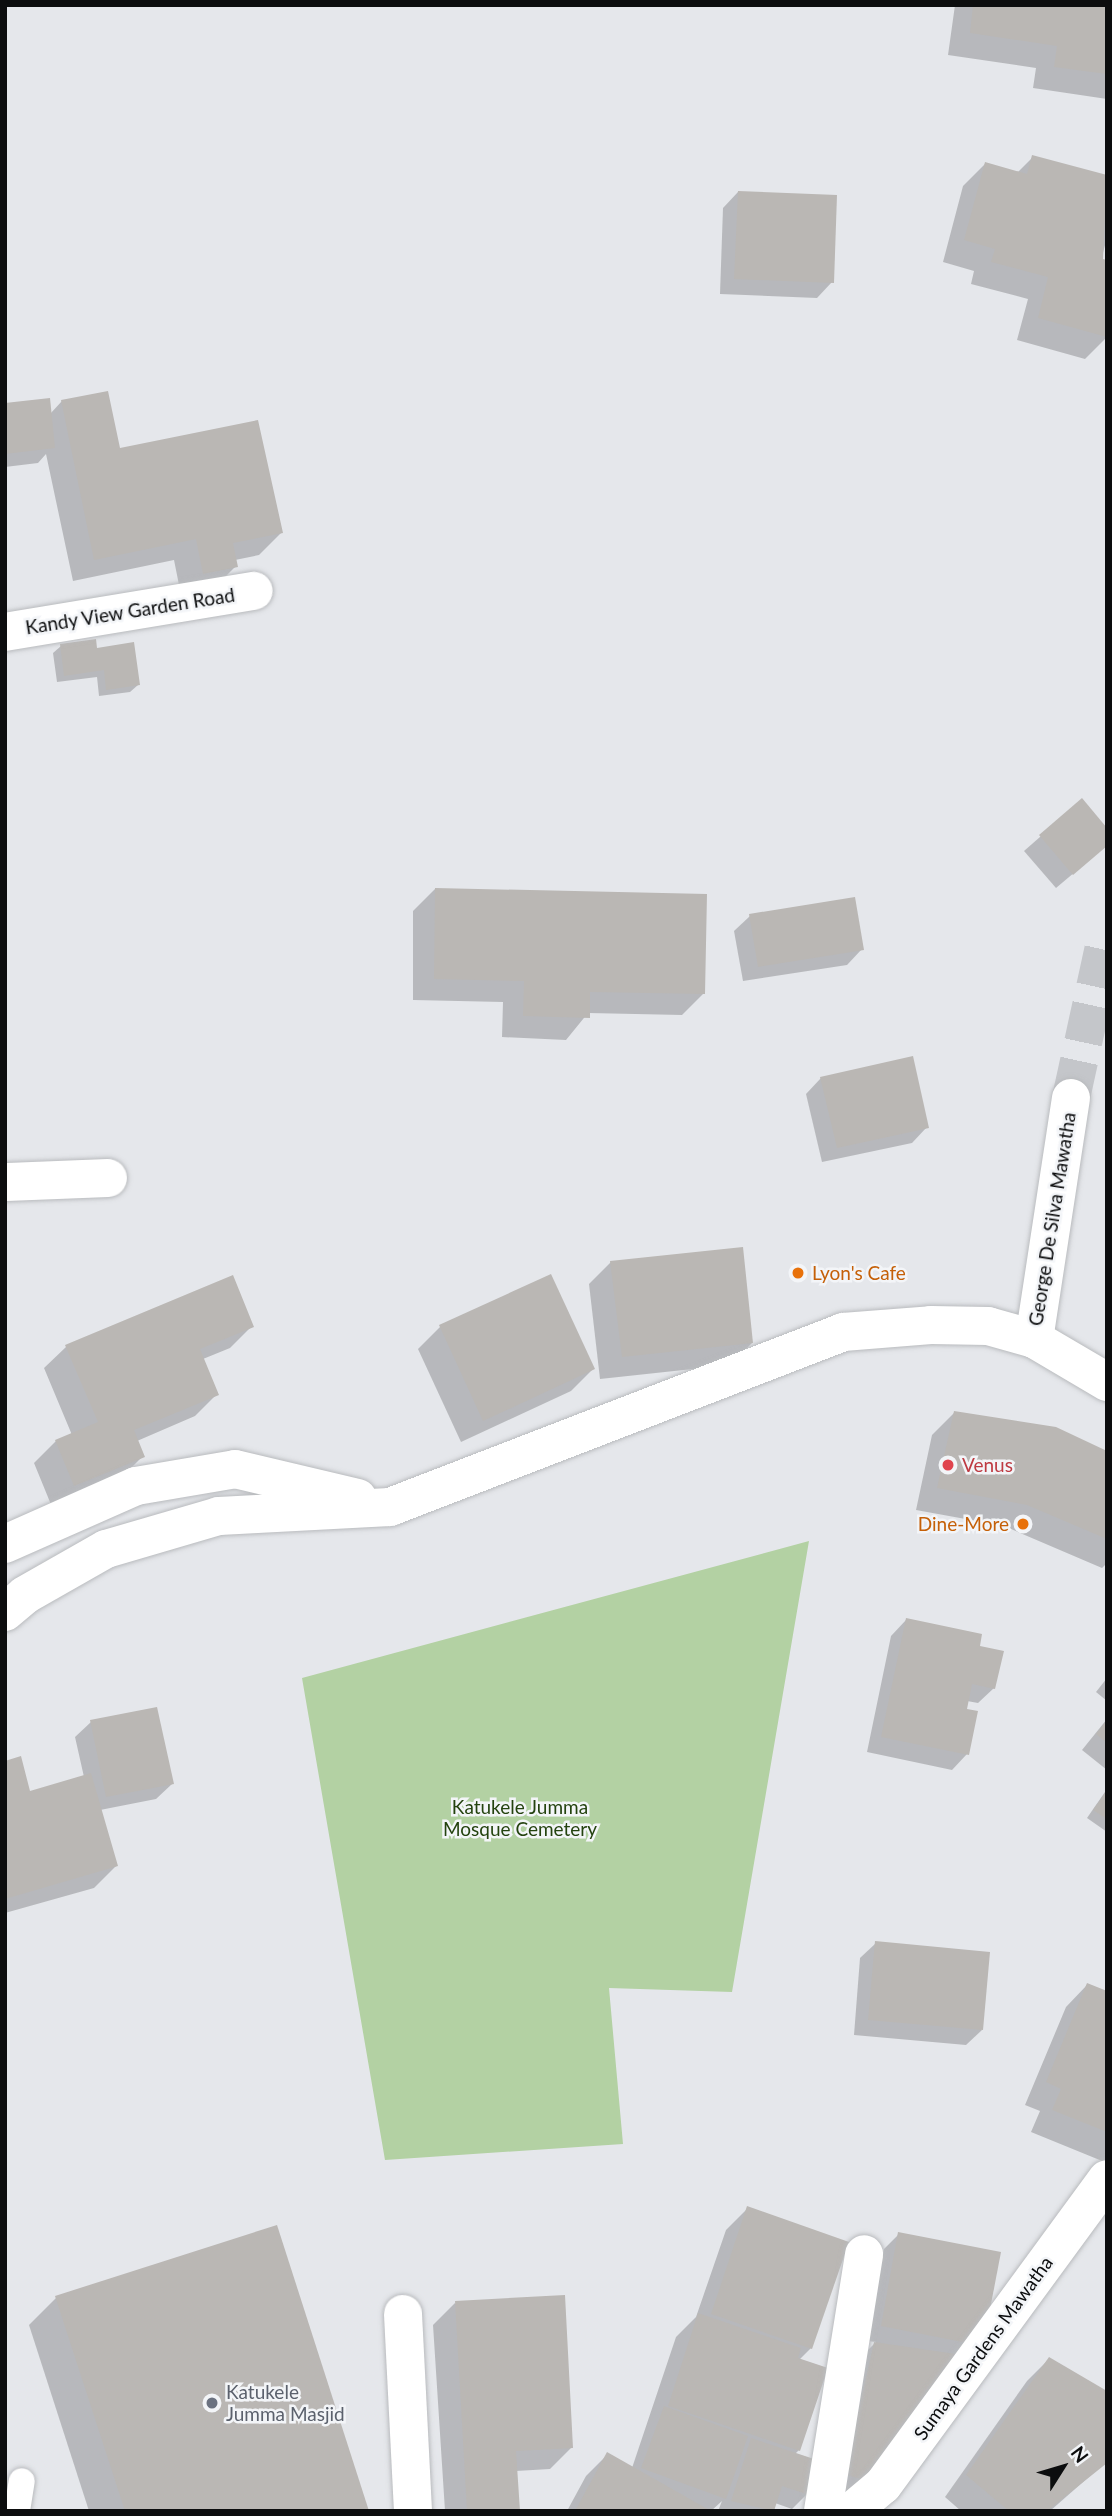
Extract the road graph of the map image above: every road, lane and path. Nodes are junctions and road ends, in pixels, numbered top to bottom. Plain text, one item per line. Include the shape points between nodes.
1 (254, 591) dead end
2 (5, 632) edge
3 (1071, 1098) tunnel mouth
4 (108, 1178) dead end
5 (5, 1182) edge
6 (1034, 1339) junction
7 (1107, 1382) edge
8 (390, 1507) junction
9 (5, 1544) edge
10 (5, 1612) edge
11 (1107, 2179) edge
12 (864, 2254) dead end
13 (403, 2314) dead end
14 (22, 2481) dead end
15 (17, 2511) edge
16 (413, 2511) edge
17 (823, 2511) edge
18 (852, 2511) edge

1 - 2 street, Kandy View Garden Road
3 - 6 street, George De Silva Mawatha
4 - 5 street
6 - 7 street, George De Silva Mawatha
6 - 8 street via 988,1326 843,1332
8 - 9 street via 235,1469 136,1486
8 - 10 street via 219,1516 106,1549 25,1595
11 - 18 street, Sumaya Gardens Mawatha via 883,2485
12 - 17 street
13 - 16 street
14 - 15 lane

